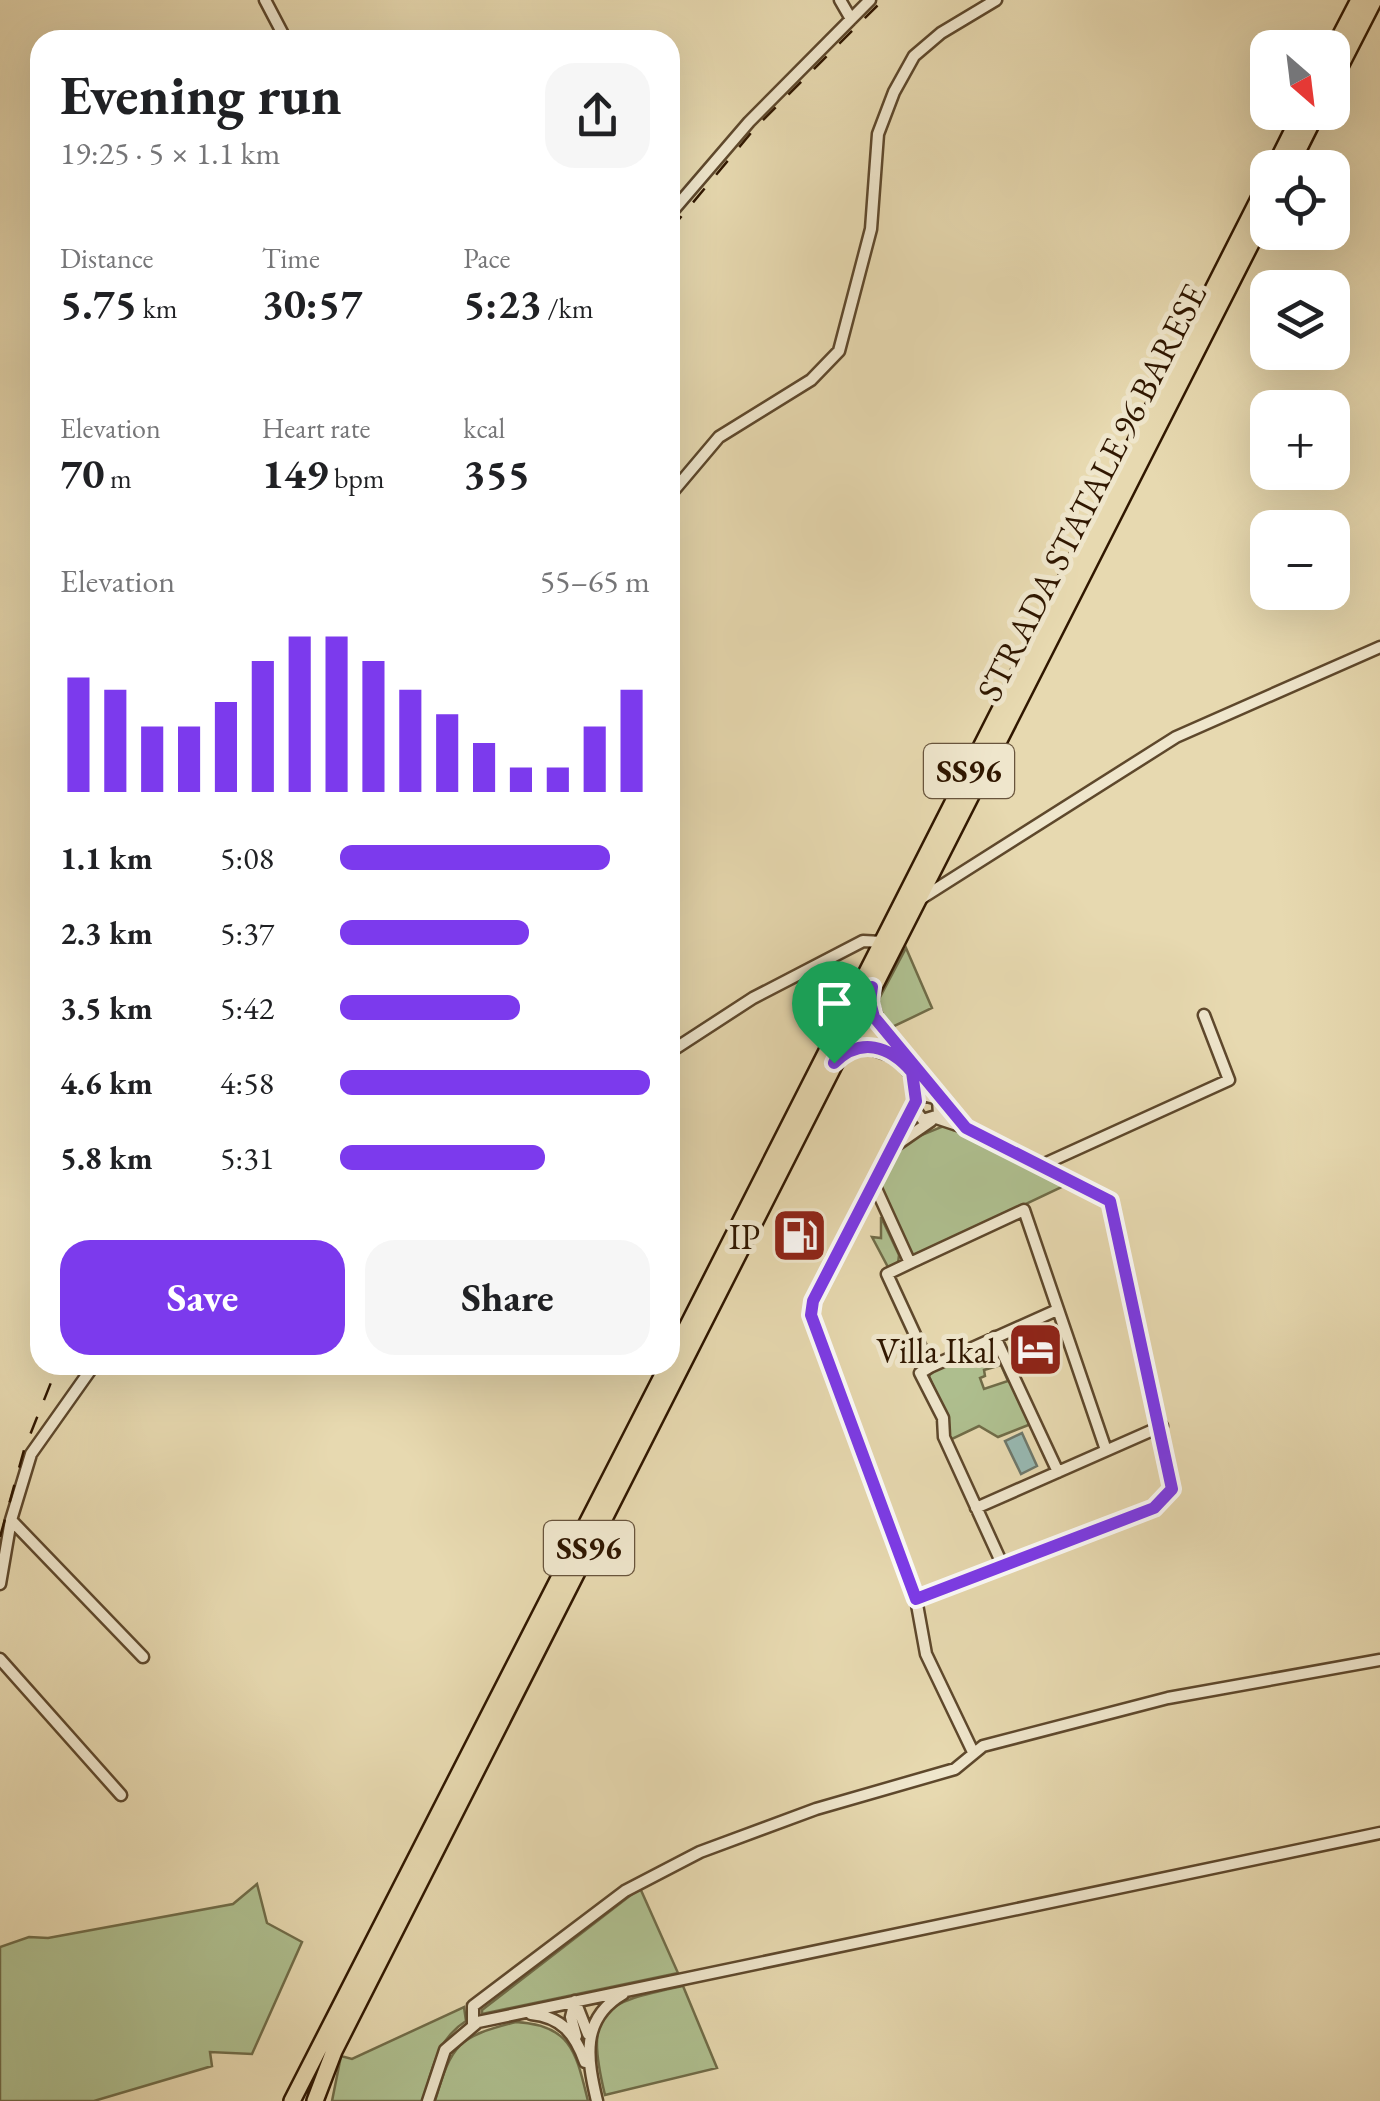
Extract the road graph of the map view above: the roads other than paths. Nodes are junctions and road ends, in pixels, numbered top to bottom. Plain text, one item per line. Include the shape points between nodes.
1 (265, 0) edge
2 (840, 0) edge
3 (870, 0) edge
4 (996, 0) edge
5 (1359, 0) edge
6 (1374, 0) edge
7 (851, 19) junction
8 (281, 30) edge
9 (1343, 30) edge
10 (1350, 47) edge
11 (680, 202) edge
12 (1250, 216) edge
13 (1250, 245) edge
14 (680, 483) edge
15 (1380, 647) edge
16 (917, 900) junction
17 (882, 942) junction
18 (872, 987) junction
19 (1204, 1015) dead end
20 (680, 1045) edge
21 (834, 1063) junction
22 (938, 1099) junction
23 (916, 1101) junction
24 (934, 1119) junction
25 (966, 1128) junction
26 (891, 1148) junction
27 (1042, 1166) junction
28 (874, 1184) junction
29 (910, 1264) junction
30 (1057, 1310) junction
31 (995, 1337) junction
32 (680, 1341) edge
33 (680, 1364) edge
34 (930, 1367) junction
35 (87, 1375) edge
36 (663, 1375) edge
37 (674, 1375) edge
38 (1162, 1426) junction
39 (1106, 1450) junction
40 (1058, 1472) junction
41 (976, 1508) junction
42 (11, 1520) junction
43 (1003, 1566) junction
44 (0, 1584) edge
45 (916, 1599) junction
46 (143, 1657) dead end
47 (0, 1660) edge
48 (1380, 1660) edge
49 (973, 1752) junction
50 (122, 1795) dead end
51 (1380, 1832) edge
52 (638, 1987) junction
53 (575, 2001) junction
54 (509, 2016) junction
55 (473, 2024) junction
56 (338, 2031) junction
57 (584, 2041) junction
58 (292, 2101) edge
59 (307, 2101) edge
60 (316, 2101) edge
61 (325, 2101) edge
62 (428, 2101) edge
63 (597, 2101) edge

1 - 8 street
2 - 7 street
3 - 7 street
4 - 14 street via 914,56 894,92 878,134 871,228 839,351 812,380 719,437
5 - 9 main road
6 - 10 main road
7 - 11 street
12 - 17 main road, STRADA STATALE 96 BARESE / SS96
13 - 16 main road, STRADA STATALE 96 BARESE / SS96
15 - 16 street via 1176,738
16 - 18 main road, STRADA STATALE 96 BARESE / SS96
17 - 20 street via 863,941 753,998
17 - 32 main road, STRADA STATALE 96 BARESE / SS96
18 - 21 main road, STRADA STATALE 96 BARESE / SS96
18 - 22 street via 874,1017
19 - 27 street via 1228,1080
21 - 23 street via 860,1045 887,1052 912,1072
21 - 33 main road, STRADA STATALE 96 BARESE / SS96
22 - 23 street via 927,1094
22 - 24 street via 941,1111
22 - 25 street
23 - 24 street via 916,1114
23 - 26 street
24 - 25 street
24 - 26 street
25 - 27 street
26 - 28 street
27 - 38 street via 1110,1201
28 - 29 street
28 - 45 street via 811,1315
29 - 30 street via 1024,1210
29 - 34 street via 887,1274
30 - 31 street
30 - 39 street
31 - 34 street
31 - 40 street
34 - 41 street via 920,1373
35 - 42 street via 31,1454
36 - 56 main road, STRADA STATALE 96 BARESE / SS96
37 - 56 main road, STRADA STATALE 96 BARESE / SS96
38 - 39 street
38 - 43 street via 1172,1489 1154,1508
39 - 40 street
40 - 41 street
41 - 43 street
42 - 44 street
42 - 46 street
43 - 45 street
45 - 49 street via 926,1654
47 - 50 street
48 - 49 street via 1168,1698
49 - 55 street via 954,1769 816,1808 662,1870 473,2006
51 - 52 street
52 - 53 street
52 - 57 street via 603,2009
53 - 54 street
53 - 57 street
54 - 55 street
54 - 57 street via 547,2016
55 - 62 street via 446,2050
56 - 58 main road, SS96
56 - 59 main road, SS96
56 - 60 main road, SS96
56 - 61 main road
57 - 63 street

